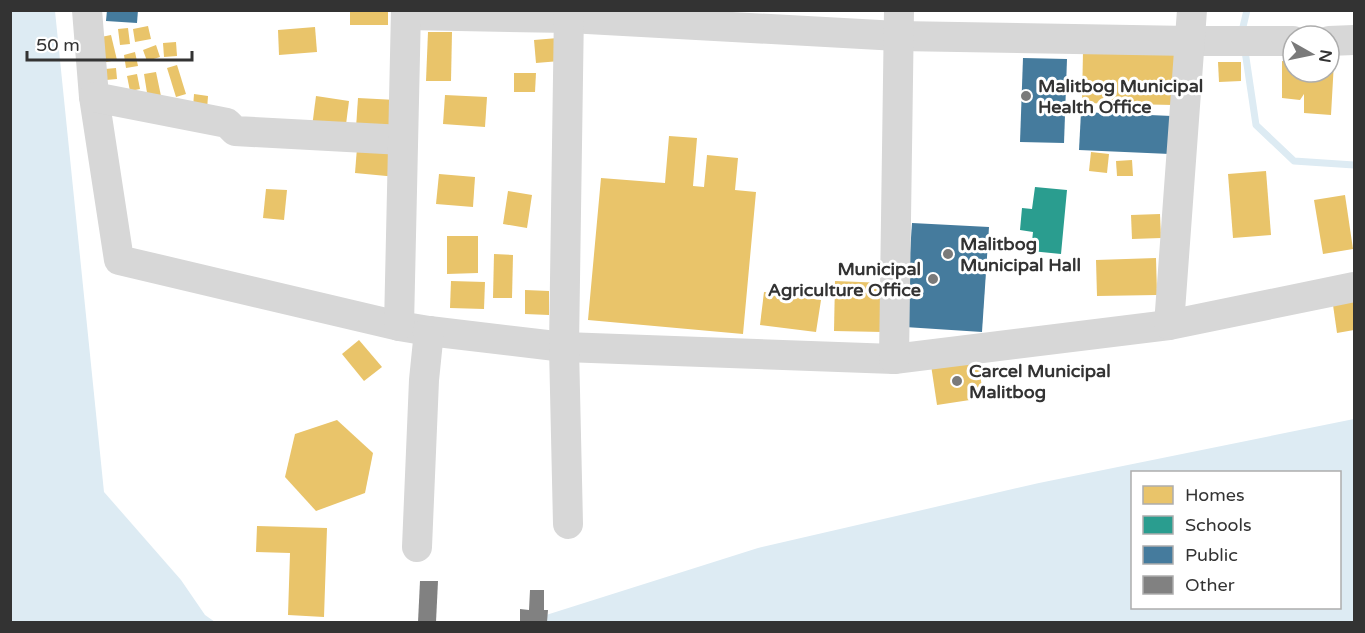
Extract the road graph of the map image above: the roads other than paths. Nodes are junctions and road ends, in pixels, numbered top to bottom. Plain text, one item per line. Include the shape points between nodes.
1 (87, 10) edge
2 (1192, 10) edge
3 (406, 13) edge
4 (569, 14) edge
5 (899, 23) edge
6 (1190, 41) junction
7 (1281, 41) edge
8 (94, 98) junction
9 (403, 140) junction
10 (1354, 286) edge
11 (1169, 325) junction
12 (399, 326) junction
13 (429, 331) junction
14 (564, 346) junction
15 (894, 359) junction
16 (568, 524) dead end
17 (417, 547) dead end

1 - 8 street
2 - 6 street
3 - 4 street
3 - 9 street
4 - 5 street
4 - 14 street
5 - 6 street
5 - 15 street
6 - 7 street
6 - 11 street
8 - 9 street via 227,123 235,131
8 - 12 street via 119,260
9 - 12 street
10 - 11 street
11 - 15 street
12 - 13 street
13 - 14 street
13 - 17 street
14 - 15 street
14 - 16 street

